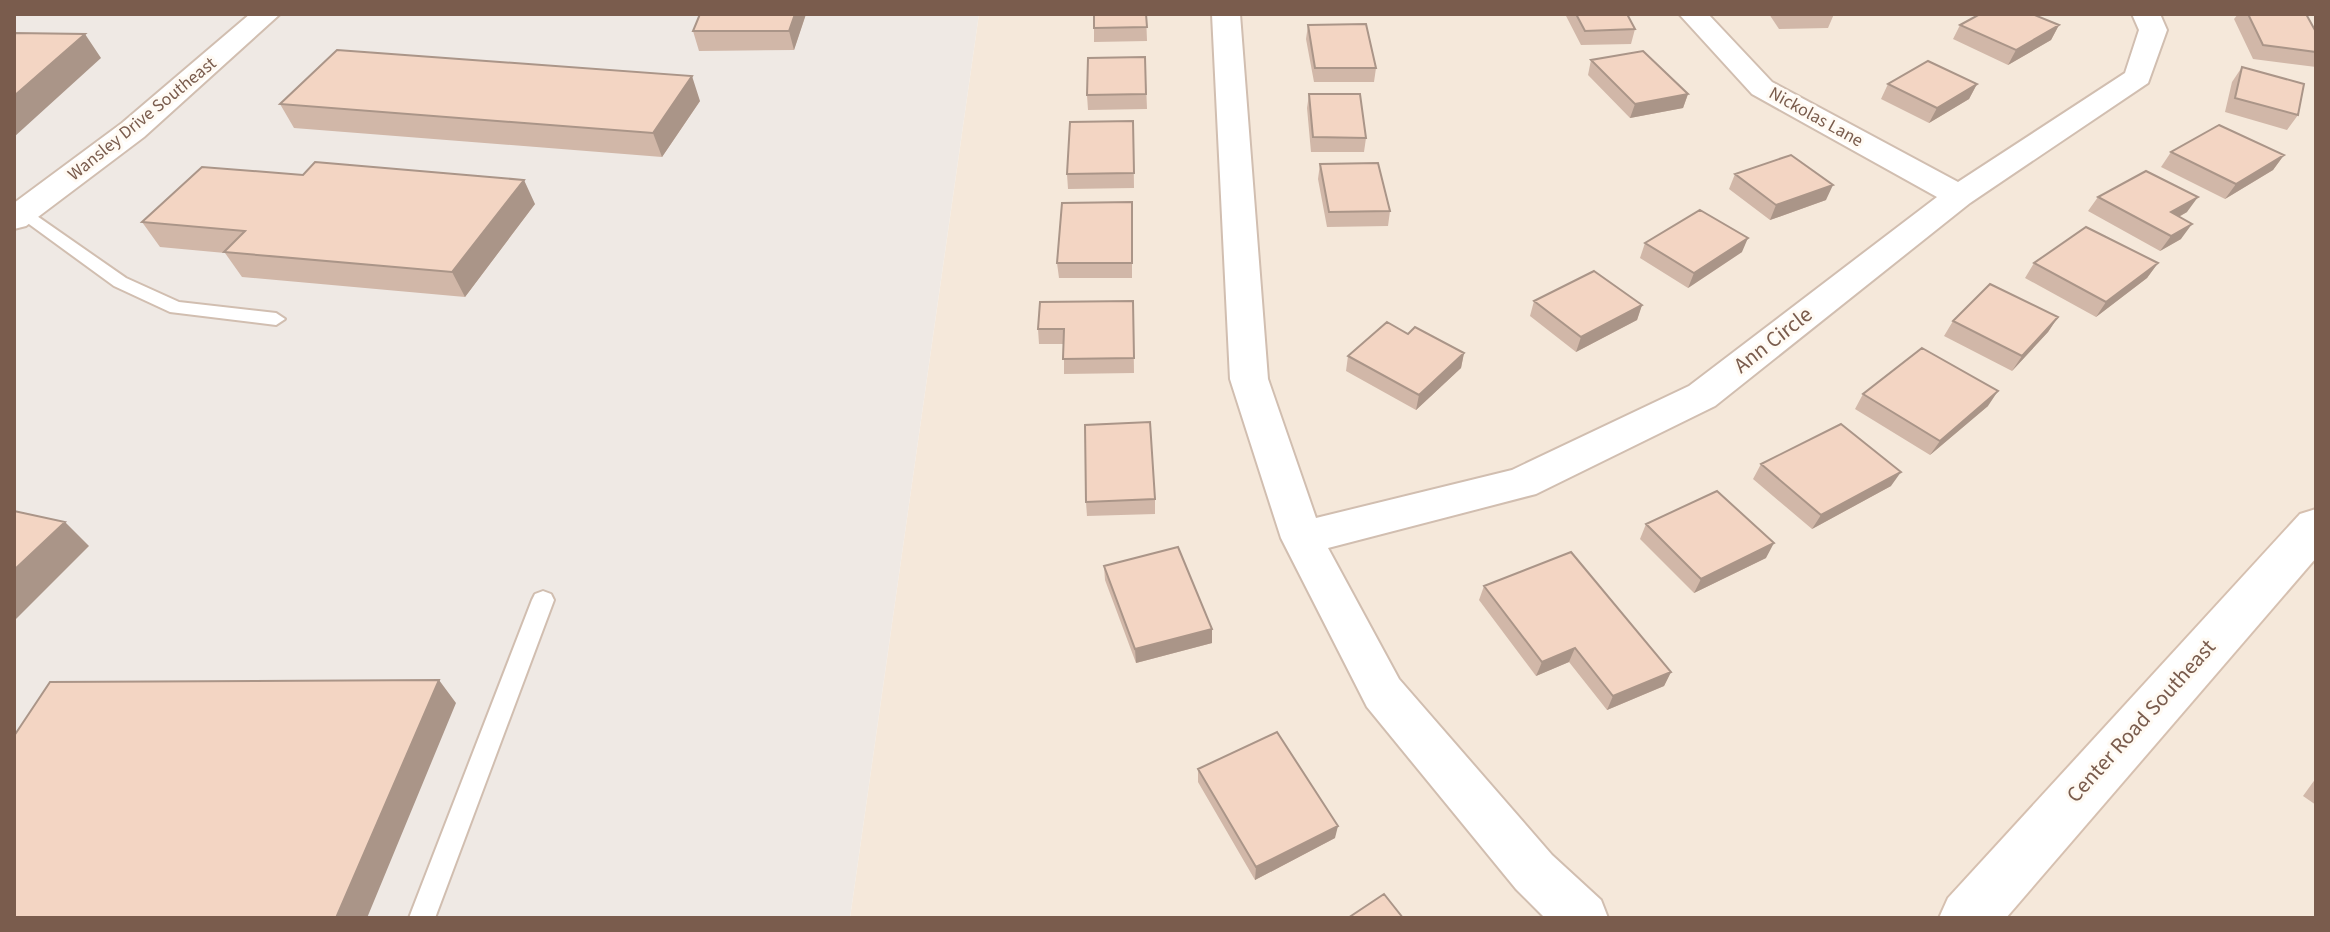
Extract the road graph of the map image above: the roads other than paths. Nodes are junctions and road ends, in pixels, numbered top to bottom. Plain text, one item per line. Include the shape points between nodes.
1 (266, 14) edge
2 (1226, 14) edge
3 (1693, 14) edge
4 (2146, 14) edge
5 (1959, 196) junction
6 (19, 216) edge
7 (276, 319) dead end
8 (2316, 527) edge
9 (1302, 538) junction
10 (543, 600) dead end
11 (422, 918) edge
12 (1582, 918) edge
13 (1968, 918) edge

1 - 6 street, Wansley Drive Southeast via 133,130
2 - 9 street via 1249,379
3 - 5 street, Nickolas Lane via 1762,88
4 - 5 street, Ann Circle via 2153,30 2138,77
5 - 9 street, Ann Circle via 1702,396 1522,483
6 - 7 lane via 120,282 176,308
8 - 13 street, Center Road Southeast
9 - 12 street via 1383,693 1534,872
10 - 11 lane

